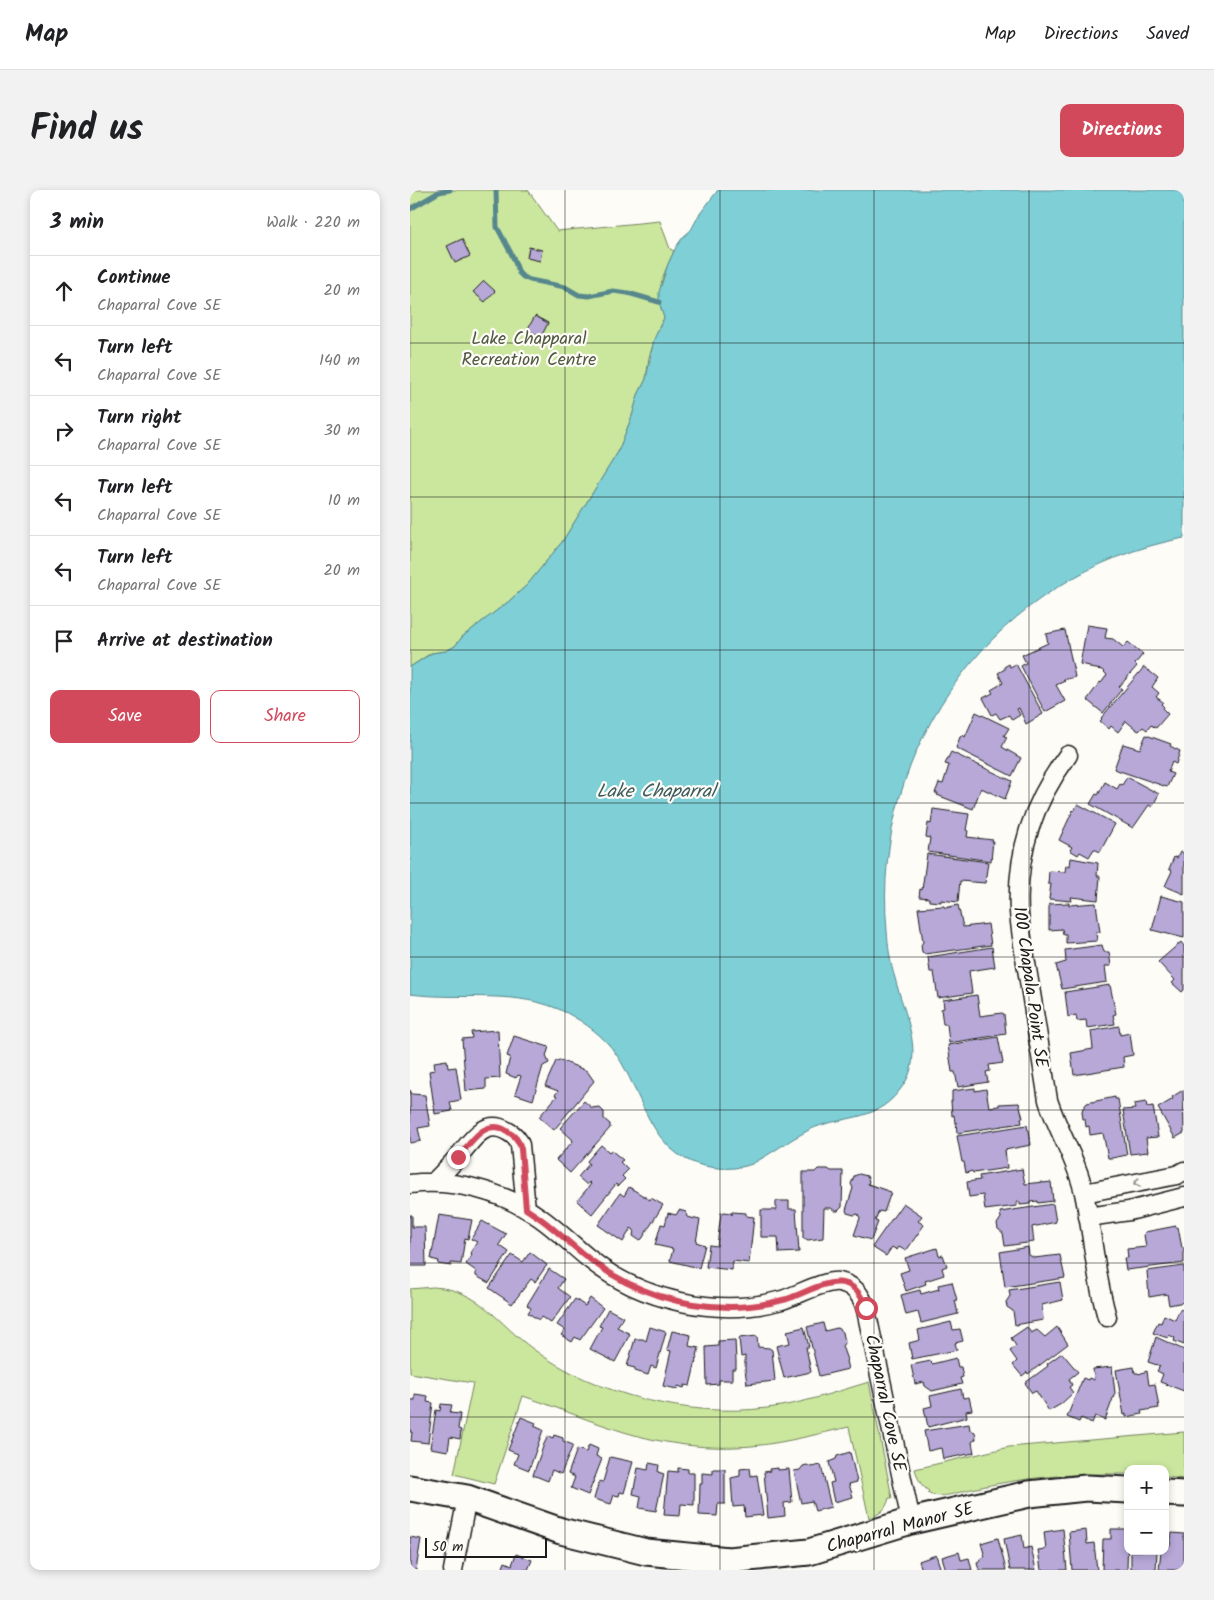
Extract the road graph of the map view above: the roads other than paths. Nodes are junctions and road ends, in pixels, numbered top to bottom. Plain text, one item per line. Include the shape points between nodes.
1 (1068, 755) dead end
2 (1184, 1171) edge
3 (433, 1183) junction
4 (410, 1184) edge
5 (1084, 1193) junction
6 (1184, 1197) edge
7 (526, 1209) junction
8 (1088, 1218) junction
9 (1108, 1317) dead end
10 (410, 1488) edge
11 (1124, 1490) edge
12 (1169, 1493) edge
13 (1184, 1494) edge
14 (467, 1498) junction
15 (911, 1521) junction
16 (453, 1570) edge

1 - 5 street, 100 Chapala Point SE via 1044,793 1030,826 1022,856 1019,903 1048,1100
2 -> 5 street
3 - 4 street, Chaparral Cove SE
3 - 7 street, Chaparral Cove SE via 480,1190
3 - 7 street via 476,1135 488,1128 502,1128 515,1136 520,1145
5 - 8 street, 100 Chapala Point SE
6 - 8 street
7 - 15 street, Chaparral Cove SE via 602,1268 638,1288 671,1300 705,1306 743,1306 780,1300 827,1283 839,1282 853,1288 866,1310
8 - 9 street, 100 Chapala Point SE via 1096,1272
10 - 14 street, Chaparral Manor SE
11 - 15 street, Chaparral Manor SE via 1086,1488 1029,1494
12 - 13 street
14 - 15 street, Chaparral Manor SE via 561,1531 646,1552 729,1560 809,1552
14 - 16 street

